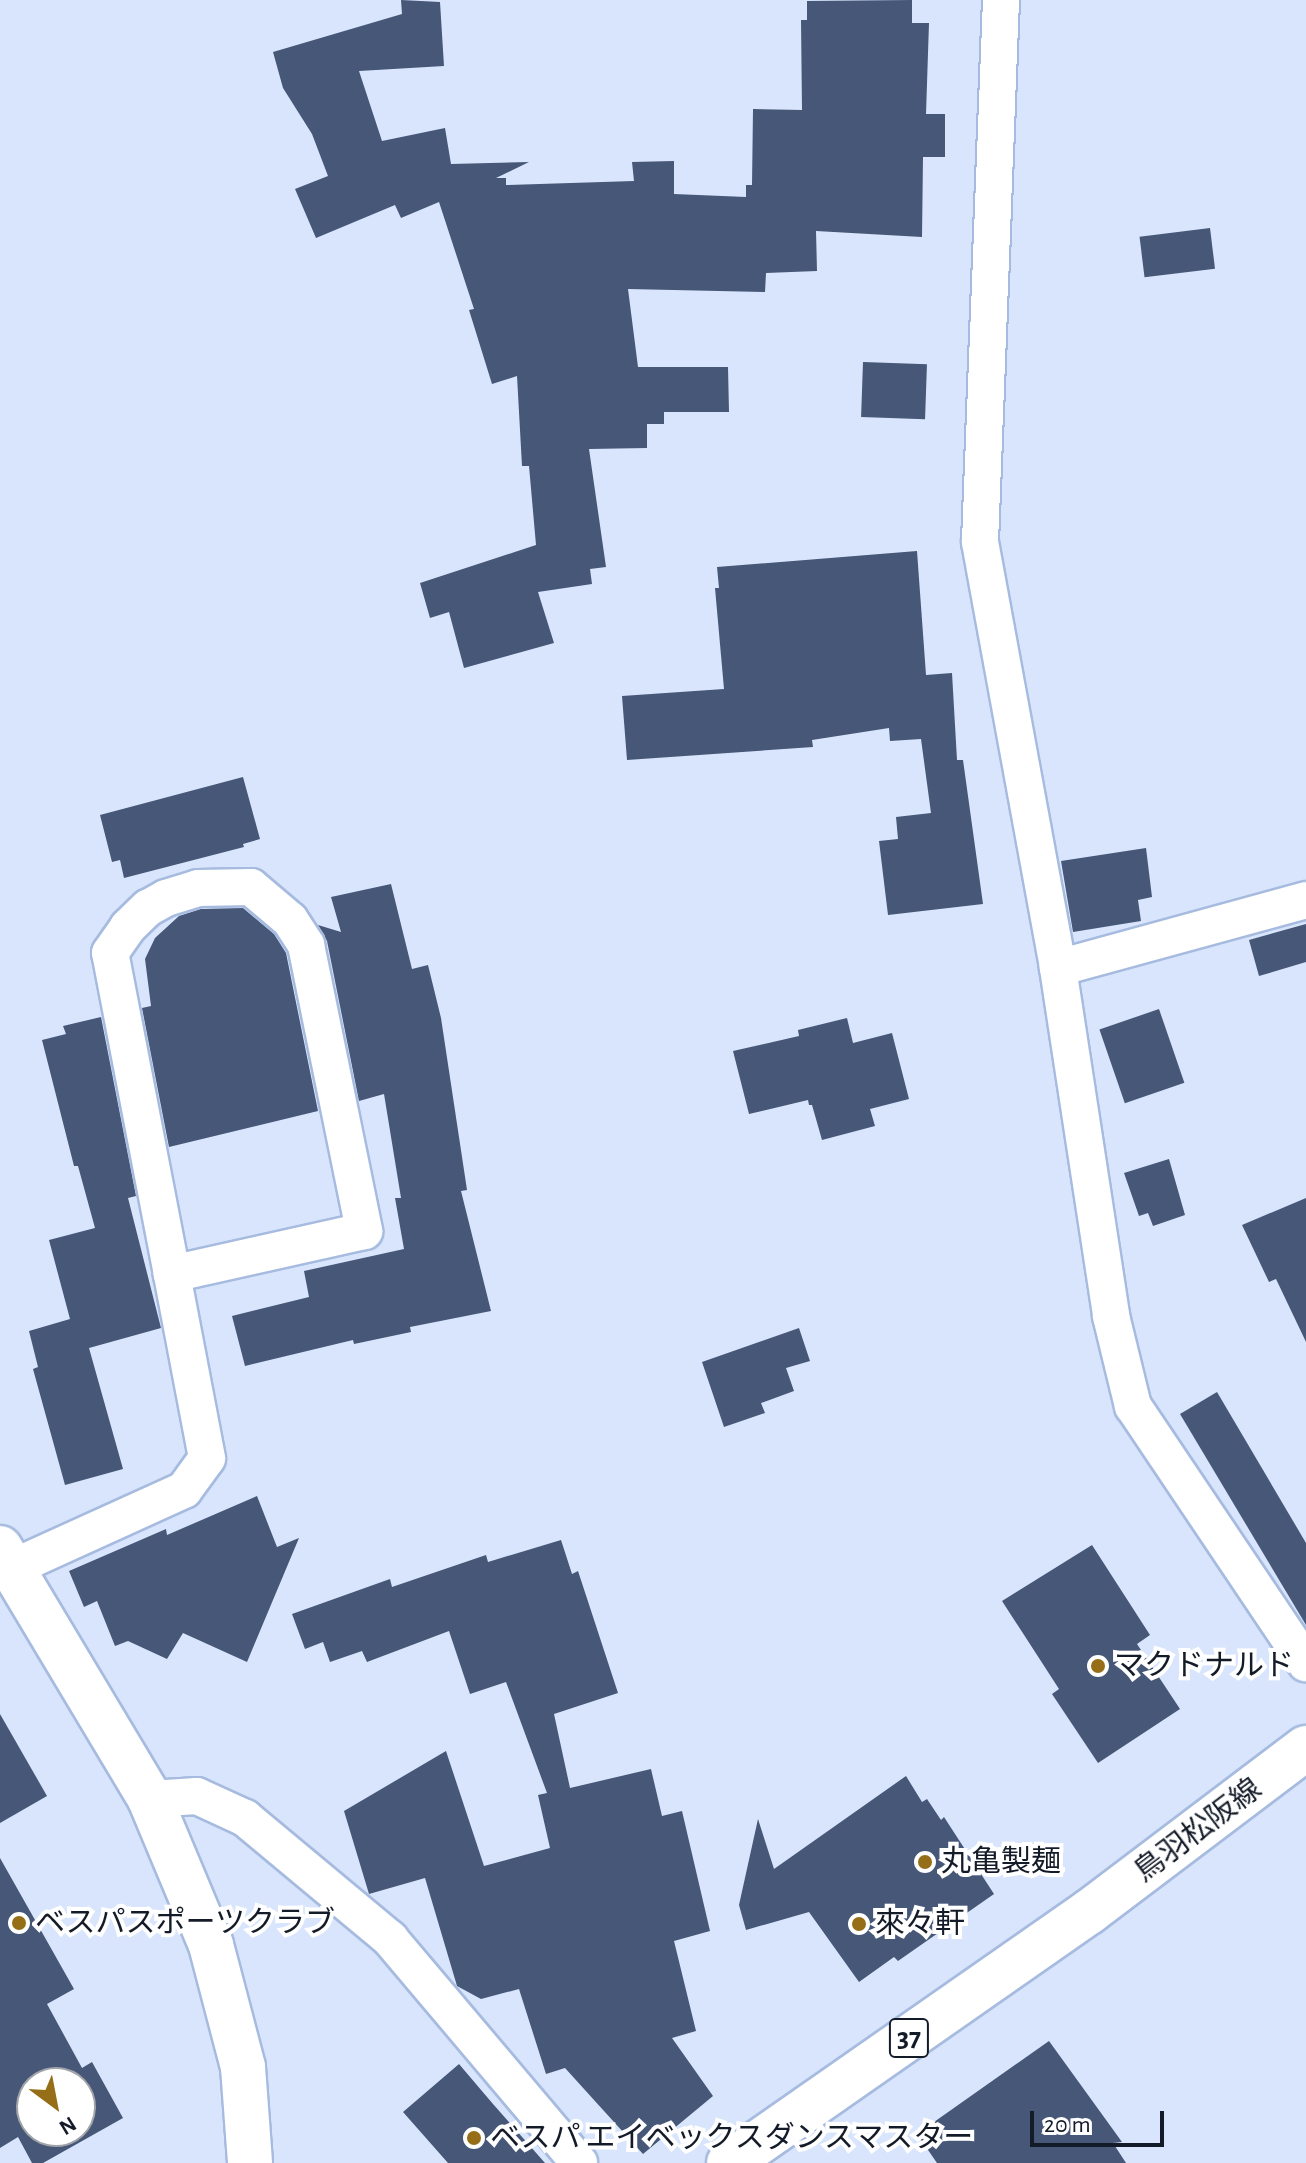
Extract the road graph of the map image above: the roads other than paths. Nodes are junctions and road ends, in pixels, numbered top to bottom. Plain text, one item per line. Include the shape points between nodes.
1 (1001, 0) edge
2 (1306, 900) edge
3 (1058, 968) junction
4 (172, 1274) junction
5 (6, 1558) edge
6 (1306, 1663) edge
7 (1306, 1748) edge
8 (150, 1799) junction
9 (1089, 1912) junction
10 (250, 2163) edge
11 (579, 2163) edge
12 (729, 2163) edge
13 (777, 2163) edge

1 - 3 street via 980,542
2 - 3 street
3 - 6 street via 1111,1316 1133,1406
4 - 4 street via 110,953 128,927 166,898 198,888 251,887 290,920 306,945 364,1231
4 - 5 street via 207,1458 184,1490
5 - 8 main road
7 - 9 main road, 鳥羽松阪線 / 37
8 - 10 main road via 211,1945 230,2008 243,2067
8 - 11 street via 197,1796 245,1818 390,1939
9 - 12 main road, 鳥羽松阪線 / 37
9 - 13 main road, 鳥羽松阪線 / 37 via 970,2017

